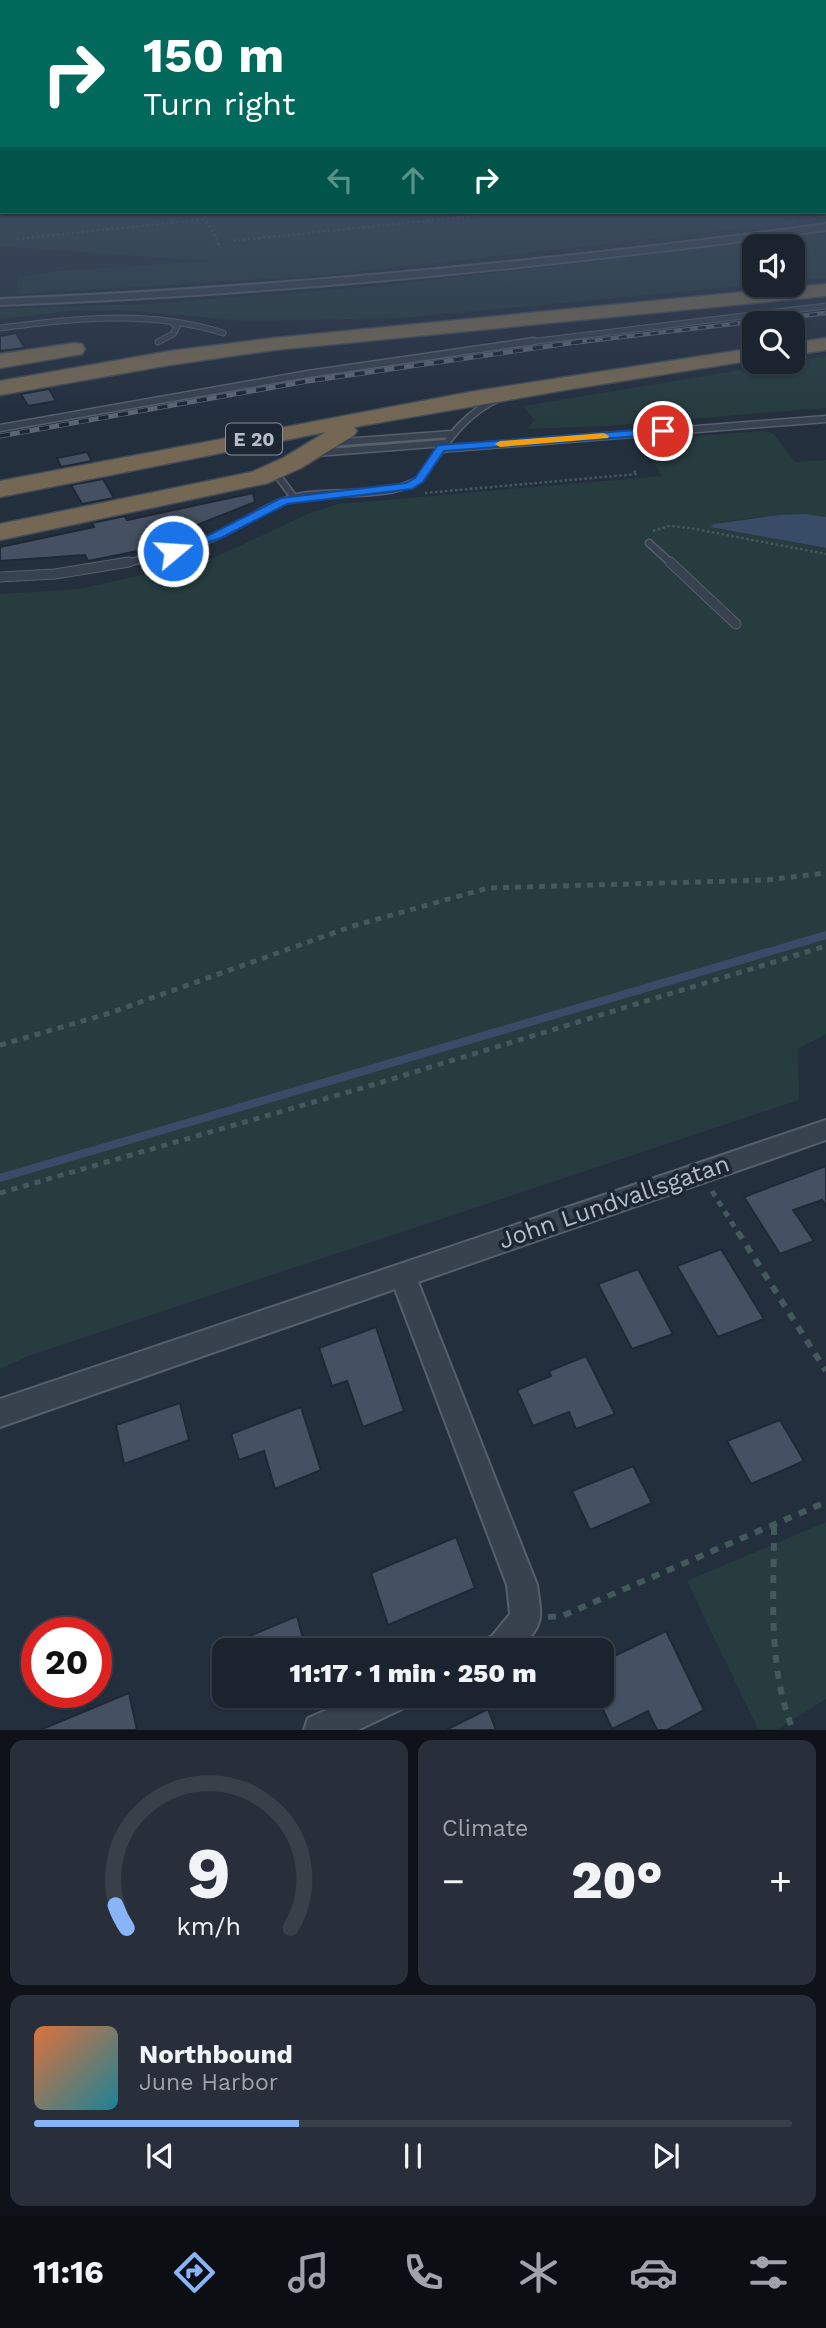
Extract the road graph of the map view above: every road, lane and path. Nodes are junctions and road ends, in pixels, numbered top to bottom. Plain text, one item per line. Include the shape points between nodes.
1 (618, 254) edge
2 (826, 290) edge
3 (0, 302) edge
4 (826, 306) edge
5 (476, 324) junction
6 (0, 328) edge
7 (310, 331) junction
8 (267, 332) junction
9 (168, 333) junction
10 (127, 340) dead end
11 (99, 344) dead end
12 (826, 344) edge
13 (805, 347) edge
14 (742, 353) edge
15 (742, 354) edge
16 (0, 361) edge
17 (0, 388) edge
18 (509, 393) junction
19 (377, 410) junction
20 (826, 419) edge
21 (355, 425) junction
22 (0, 428) edge
23 (452, 434) junction
24 (443, 446) junction
25 (191, 458) junction
26 (299, 458) junction
27 (0, 471) edge
28 (634, 471) dead end
29 (163, 472) junction
30 (0, 477) edge
31 (0, 483) edge
32 (0, 489) edge
33 (424, 493) dead end
34 (0, 496) edge
35 (295, 499) junction
36 (0, 502) edge
37 (0, 508) edge
38 (0, 514) edge
39 (0, 521) edge
40 (0, 532) edge
41 (649, 543) joint
42 (826, 554) edge
43 (0, 577) edge
44 (736, 624) dead end
45 (826, 873) edge
46 (826, 946) edge
47 (0, 1045) edge
48 (826, 1129) edge
49 (701, 1174) junction
50 (0, 1193) edge
51 (402, 1273) junction
52 (826, 1371) edge
53 (0, 1413) edge
54 (826, 1502) edge
55 (774, 1527) junction
56 (526, 1619) junction
57 (510, 1638) edge
58 (369, 1708) edge
59 (320, 1730) edge
60 (793, 1730) edge

1 - 3 street via 327,285
2 - 5 highway
4 - 22 lane via 434,355
5 - 7 highway
5 - 17 highway via 402,338 336,342 178,371
6 - 9 lane via 85,319
7 - 8 highway
7 - 17 highway via 198,345
8 - 9 highway
8 - 17 highway via 161,346
9 - 10 highway
9 - 17 highway
11 - 16 highway
12 - 13 highway
14 - 19 highway, E 20 via 546,377
15 - 18 highway, E 20
18 - 19 highway, E 20
18 - 23 lane via 471,412
19 - 21 highway, E 20
19 - 27 highway, E 20 via 195,432
19 - 30 highway, E 20
19 - 31 highway, E 20
19 - 32 highway, E 20
20 - 24 lane
21 - 25 highway, E 20
21 - 26 highway, E 20
23 - 24 lane
23 - 26 lane
24 - 26 lane
24 - 35 lane via 419,480 408,486
25 - 29 highway, E 20
25 - 34 highway, E 20
26 - 29 highway, E 20
26 - 35 lane
26 - 38 highway, E 20
26 - 39 highway, E 20
26 - 40 highway, E 20 via 234,483
28 - 33 path via 637,474
29 - 36 highway, E 20
29 - 37 highway, E 20
35 - 43 lane via 217,536 155,556 61,573
41 - 42 path via 647,535 669,526
41 - 44 lane
45 - 47 path via 767,880 488,888 353,926 107,1014
46 - 50 path
48 - 49 street, John Lundvallsgatan
49 - 51 street, John Lundvallsgatan
49 - 52 path
51 - 53 street, John Lundvallsgatan
51 - 56 street via 522,1585
54 - 55 path
55 - 56 path via 562,1616
55 - 60 path via 776,1683
56 - 57 street
58 - 59 street

